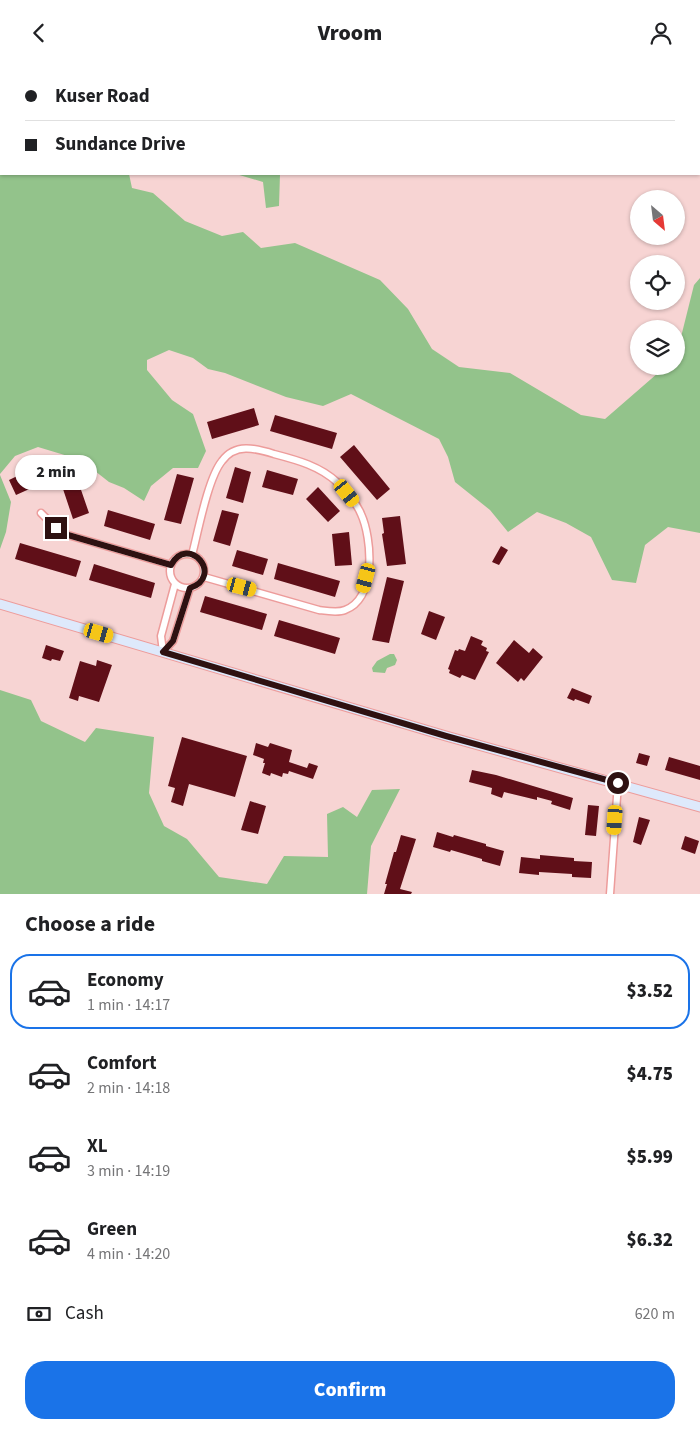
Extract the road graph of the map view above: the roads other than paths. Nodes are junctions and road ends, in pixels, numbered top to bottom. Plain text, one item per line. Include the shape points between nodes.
1 (41, 513) dead end
2 (192, 555) junction
3 (171, 565) junction
4 (204, 577) junction
5 (175, 584) junction
6 (190, 588) junction
7 (0, 604) edge
8 (163, 652) junction
9 (618, 783) junction
10 (700, 807) edge
11 (610, 894) edge

1 - 3 street via 68,535
2 - 3 street via 181,555
2 - 4 street via 203,563
2 - 4 street via 216,470 227,455 237,449 261,450 320,470 347,493 361,513 369,544 368,570 363,592 345,611 319,610
3 - 5 street via 170,575
4 - 6 street
5 - 6 street
5 - 8 street via 161,636
6 - 8 street via 173,641
7 - 8 street
8 - 9 street
9 - 10 street
9 - 11 street

